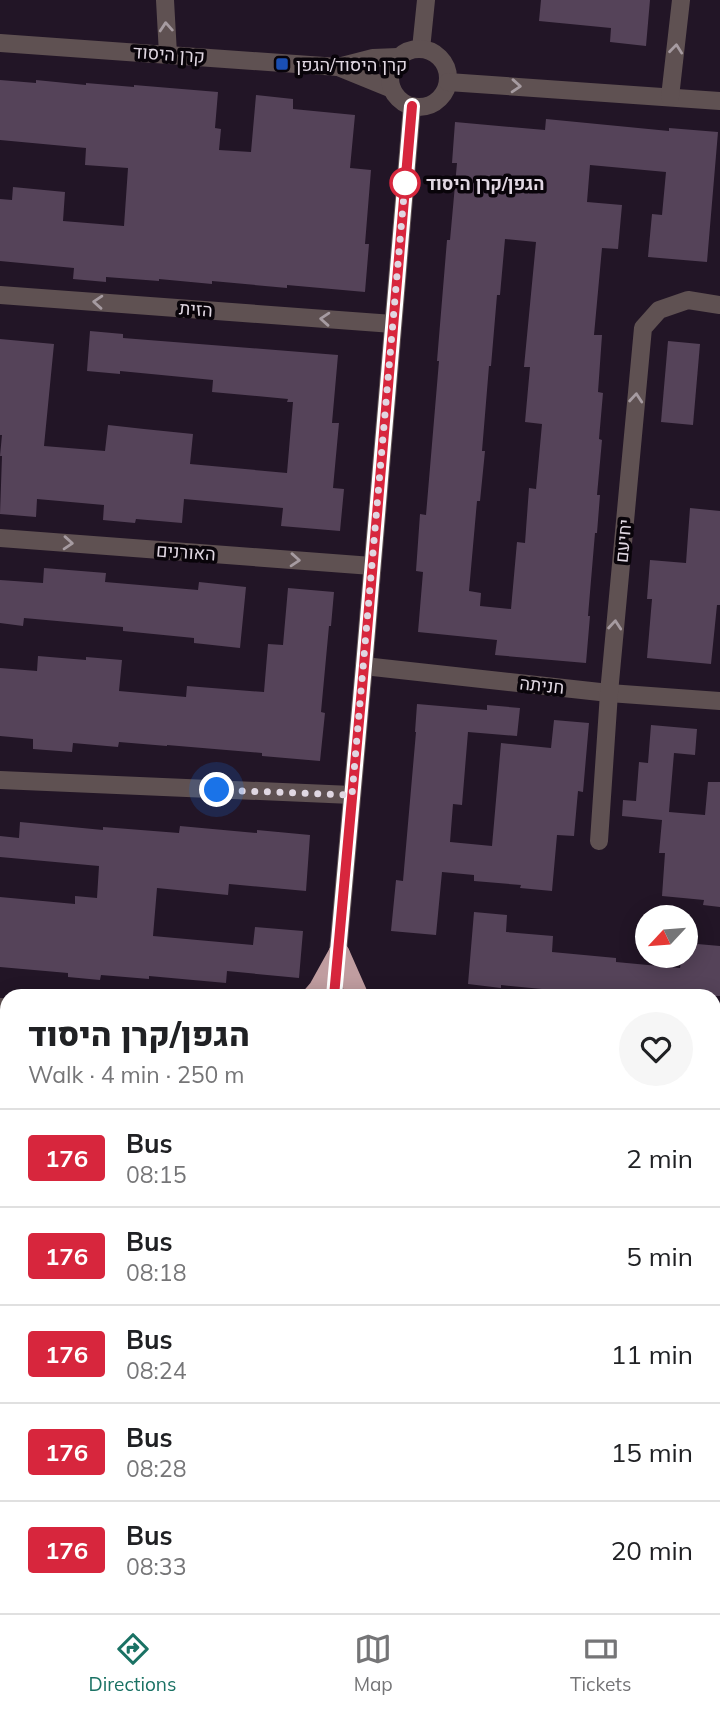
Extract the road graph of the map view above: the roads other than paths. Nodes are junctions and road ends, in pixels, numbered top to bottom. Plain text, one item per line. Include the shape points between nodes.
1 (164, 0) edge
2 (426, 0) edge
3 (681, 0) edge
4 (0, 43) edge
5 (421, 49) junction
6 (168, 54) junction
7 (398, 57) junction
8 (338, 67) junction
9 (448, 82) junction
10 (392, 89) junction
11 (670, 97) junction
12 (720, 102) edge
13 (412, 106) junction
14 (0, 295) edge
15 (720, 305) edge
16 (393, 324) junction
17 (0, 538) edge
18 (372, 566) junction
19 (364, 666) junction
20 (609, 693) junction
21 (720, 701) edge
22 (0, 780) edge
23 (352, 795) junction
24 (599, 841) dead end
25 (338, 953) junction
26 (319, 989) edge
27 (335, 989) edge
28 (355, 989) edge

6 -> 1 street
2 - 5 street
11 -> 3 street
4 - 6 street, קרן היסוד
5 - 7 street
5 - 9 street via 444,63
6 - 8 street, קרן היסוד
7 - 8 street, קרן היסוד
7 - 10 street via 390,71
8 - 10 street, קרן היסוד
9 -> 11 street
9 - 13 street via 431,105
10 - 13 street via 403,103
11 - 12 street
13 - 16 street
16 -> 14 street, הזית
20 -> 15 street, יחיעם via 643,328 659,310 688,300
16 - 18 street
17 -> 18 street, האורנים
18 - 19 street
19 - 20 street, חניתה
19 - 23 street
20 - 21 street, חניתה
20 - 24 street, יחיעם
22 - 23 street
23 - 25 street
25 - 26 highway
25 - 27 street
25 - 28 highway

